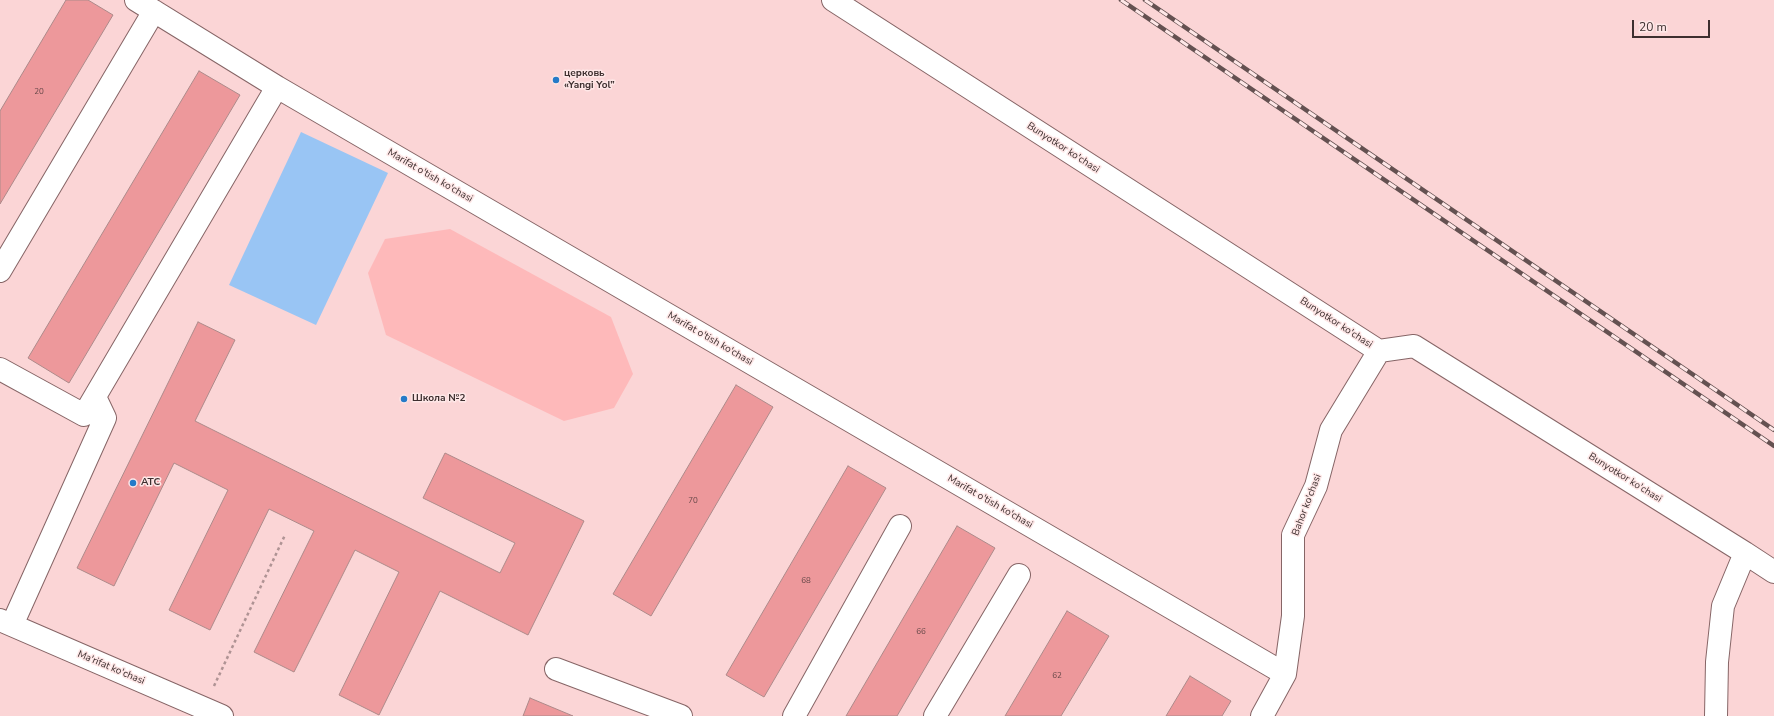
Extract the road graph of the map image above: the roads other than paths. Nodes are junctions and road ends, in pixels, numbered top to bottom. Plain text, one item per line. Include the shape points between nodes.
1 (136, 0) edge
2 (833, 0) edge
3 (154, 11) junction
4 (277, 87) junction
5 (0, 271) edge
6 (1379, 351) junction
7 (0, 369) edge
8 (95, 397) junction
9 (900, 526) dead end
10 (1745, 553) junction
11 (1774, 572) edge
12 (1019, 575) dead end
13 (6, 623) edge
14 (556, 669) dead end
15 (1285, 674) junction
16 (213, 712) edge
17 (681, 716) edge
18 (794, 716) edge
19 (935, 716) edge
20 (1262, 716) edge
21 (1716, 716) edge

1 - 3 street, Marifat o'tish ko'chasi
2 - 6 street, Bunyotkor ko'chasi
3 - 4 street, Marifat o'tish ko'chasi
3 - 5 street
4 - 8 street
4 - 15 street, Marifat o'tish ko'chasi
6 - 10 street, Bunyotkor ko'chasi via 1414,346
6 - 15 street, Bahor ko'chasi via 1331,430 1316,486 1293,535 1292,616
7 - 8 street via 84,415
8 - 13 street via 105,418
9 - 18 street
10 - 11 street, Bunyotkor ko'chasi
10 - 21 street via 1723,606 1717,662
12 - 19 street
13 - 16 street, Ma'rifat ko'chasi
14 - 17 street
15 - 20 street, Bahor ko'chasi

